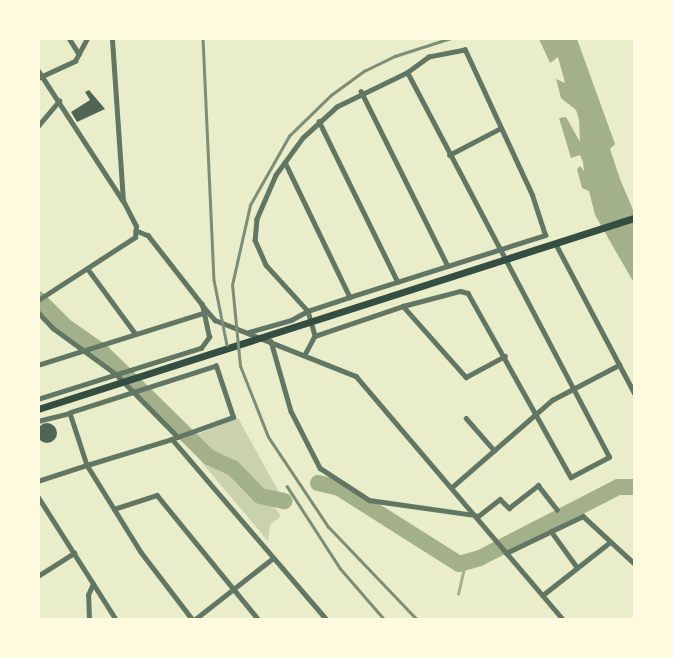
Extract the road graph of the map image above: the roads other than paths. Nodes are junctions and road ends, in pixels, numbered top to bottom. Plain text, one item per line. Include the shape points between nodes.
1 (69, 38) edge
2 (87, 38) edge
3 (112, 38) edge
4 (79, 54) junction
5 (38, 70) edge
6 (407, 73) junction
7 (41, 78) edge
8 (361, 92) junction
9 (59, 101) junction
10 (319, 121) junction
11 (38, 126) edge
12 (499, 130) junction
13 (449, 155) junction
14 (284, 161) junction
15 (123, 201) junction
16 (635, 218) edge
17 (136, 231) junction
18 (556, 246) junction
19 (497, 251) junction
20 (448, 266) junction
21 (89, 269) junction
22 (398, 282) junction
23 (350, 297) junction
24 (41, 299) edge
25 (202, 304) junction
26 (402, 306) junction
27 (308, 311) junction
28 (38, 312) edge
29 (203, 313) junction
30 (249, 332) junction
31 (135, 333) junction
32 (315, 336) junction
33 (271, 340) junction
34 (86, 349) junction
35 (306, 353) junction
36 (505, 356) junction
37 (38, 365) edge
38 (620, 365) junction
39 (117, 374) junction
40 (571, 388) junction
41 (134, 392) junction
42 (635, 393) edge
43 (38, 398) edge
44 (38, 410) edge
45 (70, 413) junction
46 (536, 414) junction
47 (466, 418) dead end
48 (38, 421) edge
49 (176, 438) junction
50 (494, 450) junction
51 (87, 465) junction
52 (38, 481) edge
53 (451, 488) junction
54 (38, 497) edge
55 (114, 509) junction
56 (557, 509) dead end
57 (476, 516) junction
58 (551, 531) junction
59 (610, 542) junction
60 (504, 551) junction
61 (74, 553) junction
62 (273, 558) junction
63 (635, 563) edge
64 (577, 567) junction
65 (38, 576) edge
66 (93, 584) junction
67 (234, 589) junction
68 (544, 594) junction
69 (89, 620) edge
70 (116, 620) edge
71 (193, 620) edge
72 (259, 620) edge
73 (327, 620) edge
74 (564, 620) edge

1 - 4 street
2 - 4 street
3 - 15 street
4 - 7 street via 75,61
5 - 7 street
6 - 8 street
6 - 12 street via 429,57 465,50
6 - 13 street
7 - 9 street
8 - 10 street
8 - 20 street
9 - 11 street
9 - 15 street
10 - 14 street
10 - 22 street
12 - 13 street
12 - 19 street via 532,195 545,235
13 - 19 street
14 - 23 street
14 - 27 street via 257,219 255,240 266,265
15 - 17 street
16 - 18 highway
17 - 21 street via 126,246
17 - 25 street via 148,236
18 - 38 street
18 - 44 highway
19 - 20 street
19 - 40 street
20 - 22 street
21 - 24 street
21 - 31 street
22 - 23 street
23 - 27 street
25 - 29 street
25 - 30 street via 215,320
26 - 32 street
26 - 36 street via 466,377
26 - 36 street via 460,291 468,293
27 - 30 street
27 - 32 street
28 - 34 street
29 - 31 street
29 - 39 street via 209,337 201,348
30 - 33 street
31 - 34 street
32 - 35 street
33 - 35 street
33 - 57 street via 291,411 320,468 369,500
34 - 37 street
34 - 39 street
35 - 53 street via 356,376
36 - 46 street
38 - 40 street
38 - 42 street
39 - 41 street
39 - 43 street
40 - 46 street
40 - 46 street via 609,457 571,477
41 - 45 street
41 - 49 street
41 - 49 street via 216,366 233,417
45 - 48 street
45 - 51 street
46 - 50 street
47 - 50 street
49 - 51 street
49 - 62 street
50 - 53 street
51 - 52 street
51 - 55 street
53 - 57 street
54 - 61 street
55 - 67 street via 157,495
55 - 71 street
56 - 57 street via 538,485 509,508 500,499
57 - 60 street
58 - 59 street via 583,516
58 - 60 street
58 - 64 street
59 - 63 street
59 - 64 street
60 - 68 street
61 - 65 street
61 - 66 street
62 - 67 street
62 - 73 street
64 - 68 street
66 - 69 street via 88,595
66 - 70 street
67 - 71 street
67 - 72 street
68 - 74 street

